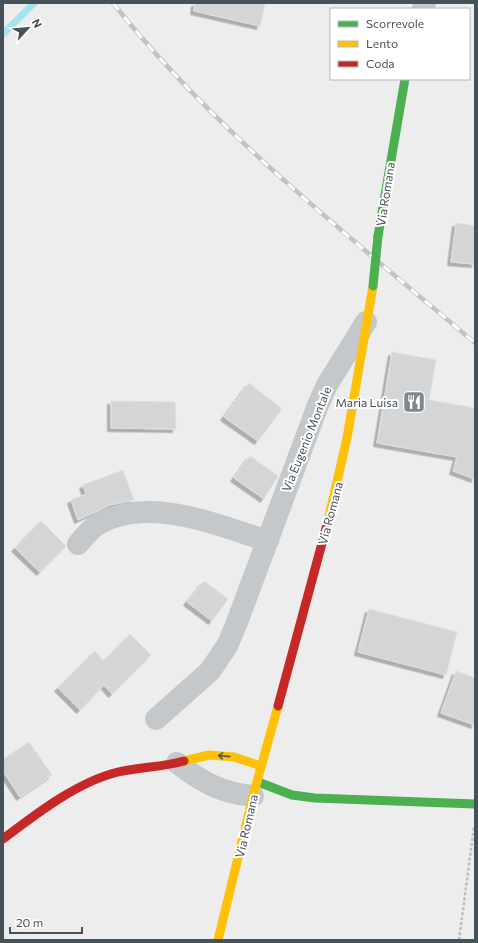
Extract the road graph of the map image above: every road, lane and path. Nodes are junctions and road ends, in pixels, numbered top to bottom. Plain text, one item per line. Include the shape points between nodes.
1 (404, 80) edge
2 (366, 322) junction
3 (268, 541) junction
4 (78, 544) dead end
5 (156, 719) dead end
6 (177, 763) junction
7 (261, 766) junction
8 (255, 789) junction
9 (475, 804) edge
10 (474, 826) edge
11 (3, 839) edge
12 (218, 940) edge
13 (459, 940) edge

1 - 2 street, Via Romana, bridge
2 - 3 street, Via Eugenio Montale via 327,385 318,405
2 - 7 street, Via Romana via 335,494
3 - 4 street via 182,515 148,512 117,517 95,527
3 - 5 street, Via Eugenio Montale via 227,646 210,671
7 -> 6 street via 243,759 217,755
6 - 8 street via 214,788 230,794
6 - 11 street via 135,768 103,777 54,801
7 - 8 street, Via Romana
8 - 9 street via 315,798
8 - 12 street, Via Romana
10 - 13 path

